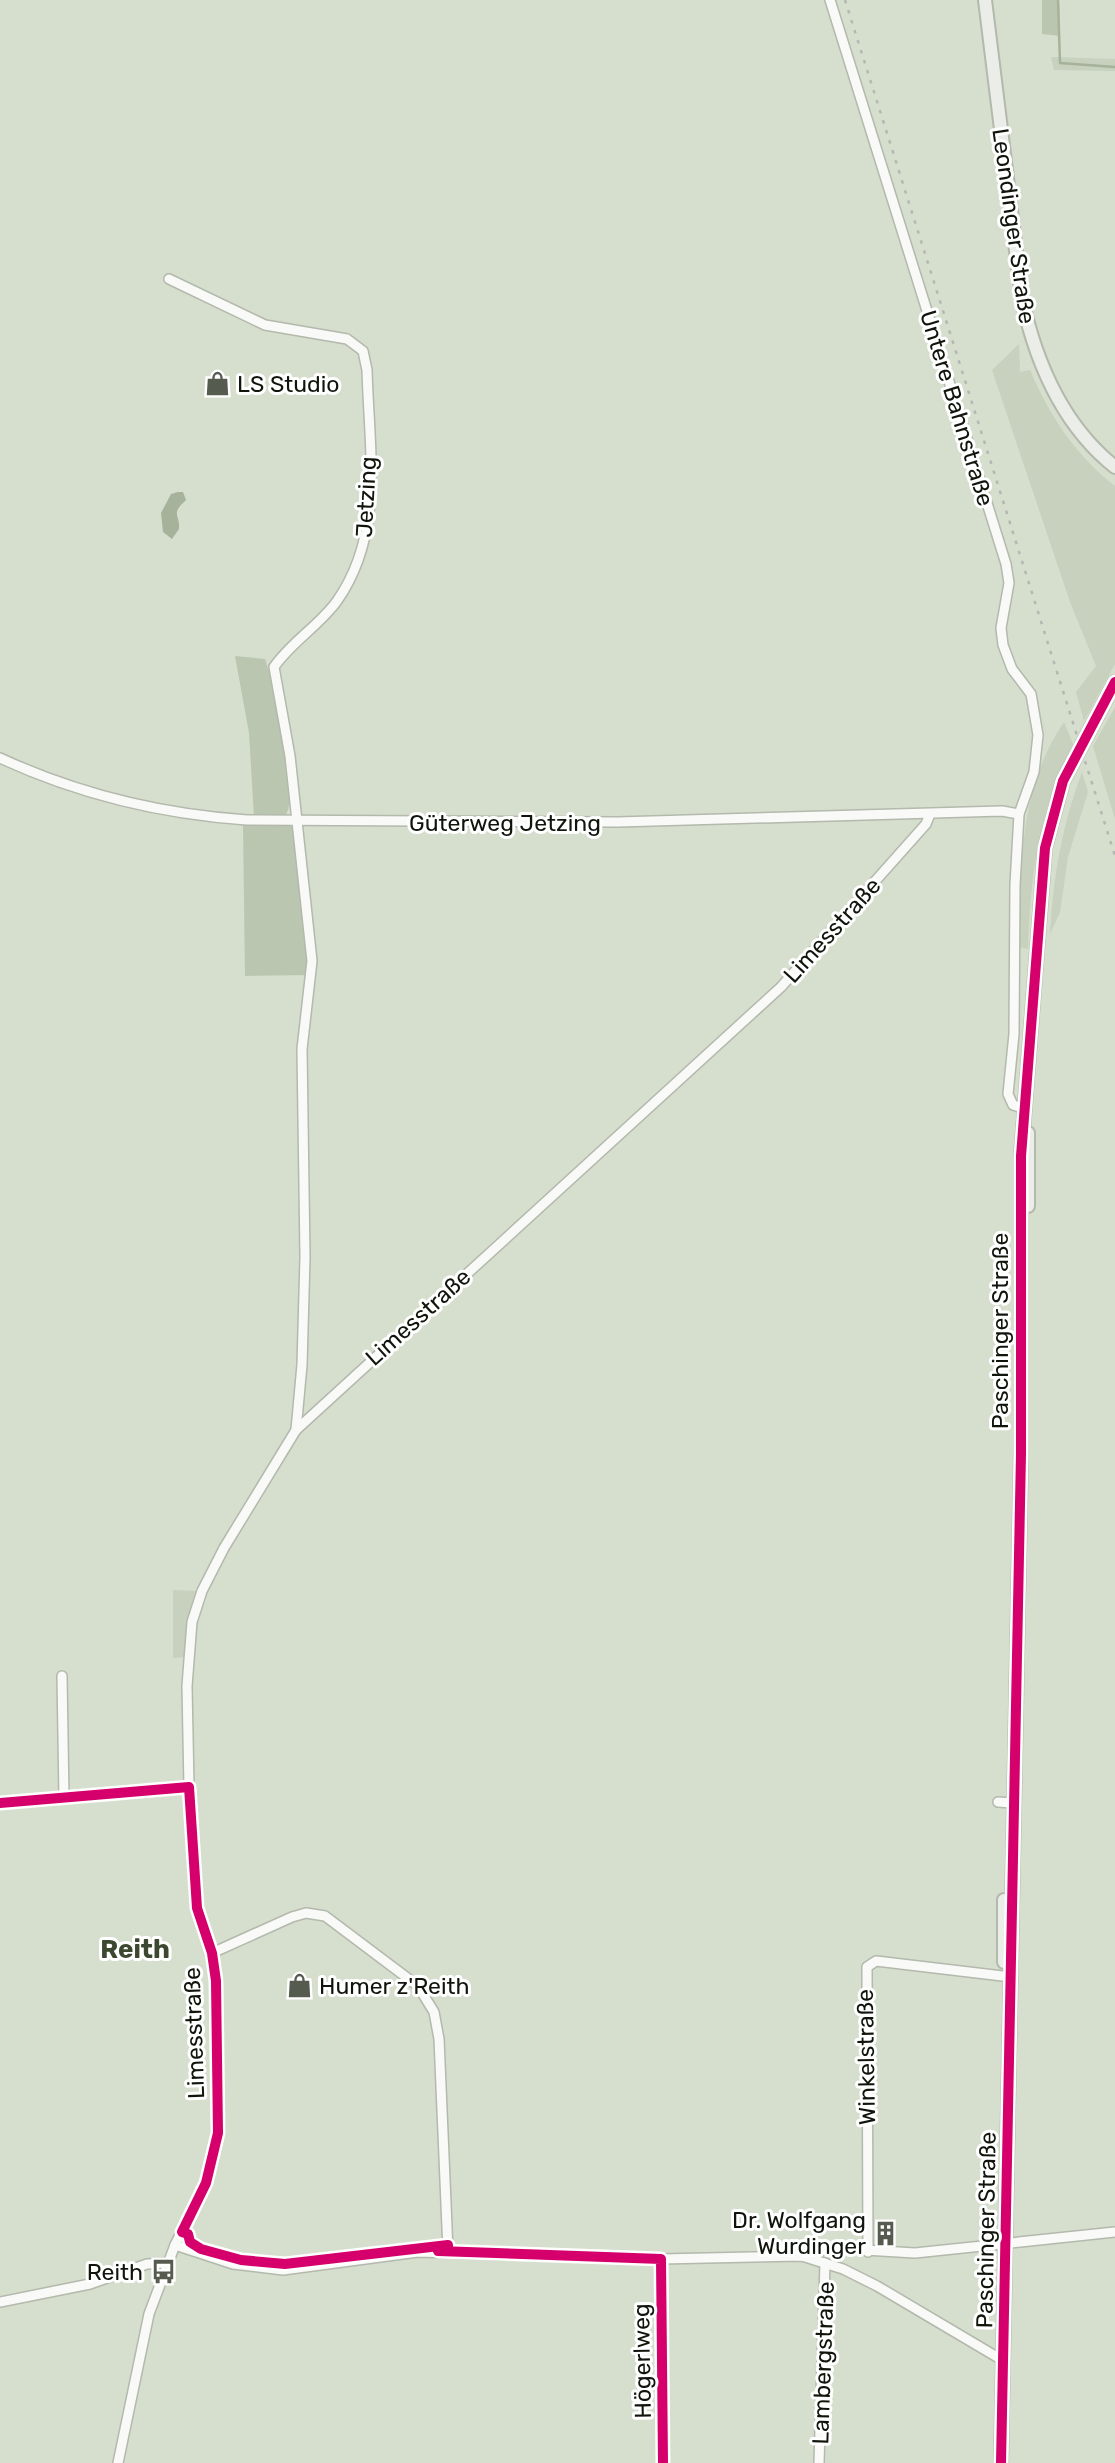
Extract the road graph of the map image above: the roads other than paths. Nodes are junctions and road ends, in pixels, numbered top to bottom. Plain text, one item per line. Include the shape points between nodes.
1 (830, 0) edge
2 (985, 0) edge
3 (169, 279) dead end
4 (1115, 467) edge
5 (1115, 682) edge
6 (0, 758) edge
7 (930, 814) junction
8 (1019, 814) junction
9 (298, 820) junction
10 (1027, 1109) junction
11 (296, 1430) junction
12 (62, 1676) dead end
13 (190, 1787) junction
14 (64, 1799) junction
15 (998, 1802) dead end
16 (0, 1803) edge
17 (1012, 1803) junction
18 (212, 1952) junction
19 (1008, 1977) junction
20 (1115, 2232) edge
21 (1007, 2242) junction
22 (175, 2245) junction
23 (448, 2251) junction
24 (868, 2252) junction
25 (802, 2256) junction
26 (661, 2259) junction
27 (167, 2263) junction
28 (825, 2263) junction
29 (0, 2302) edge
30 (1005, 2358) junction
31 (118, 2463) edge
32 (663, 2463) edge
33 (819, 2463) edge
34 (1001, 2463) edge

1 - 8 street, Untere Bahnstraße via 1008,574 1003,645 1012,669 1031,694 1038,735 1034,772
2 - 4 street, Leondinger Straße via 1020,287 1033,346 1063,409
3 - 9 street, Jetzing via 265,326 346,339 363,351 370,492 363,550 335,603 286,649 274,667
5 - 10 street, Paschinger Straße via 1075,755 1050,825 1038,911
6 - 9 street, Güterweg Jetzing via 74,789 132,805 203,817
7 - 8 street, Güterweg Jetzing
7 - 9 street, Güterweg Jetzing via 605,822
7 - 11 street, Limesstraße via 781,987
8 - 10 street, Untere Bahnstraße via 1014,1034 1008,1094 1013,1105
9 - 11 street via 312,961 302,1049 305,1257
10 - 17 street, Paschinger Straße via 1030,1156 1023,1251
11 - 13 street, Limesstraße via 230,1537 197,1607 188,1662
12 - 14 street
13 - 14 street
13 - 18 street, Limesstraße via 197,1908
14 - 16 street
15 - 17 street
17 - 19 street, Paschinger Straße via 1002,1924
18 - 22 street, Limesstraße via 216,2151 206,2183
18 - 23 street, Limesstraße via 292,1917 314,1913 331,1919 425,1993 439,2039
19 - 21 street, Paschinger Straße
19 - 24 street, Winkelstraße via 876,1961 867,1967
20 - 21 street
21 - 24 street via 915,2253
21 - 30 street, Paschinger Straße
22 - 23 street via 233,2264 283,2270
22 - 27 street, Limesstraße
23 - 26 street
24 - 25 street via 822,2248
25 - 26 street
25 - 28 street
26 - 32 street, Högerlweg
27 - 29 street via 147,2263 90,2284
27 - 31 street, Limesstraße via 142,2345
28 - 30 street via 886,2290
28 - 33 street, Lambergstraße
30 - 34 street, Paschinger Straße

